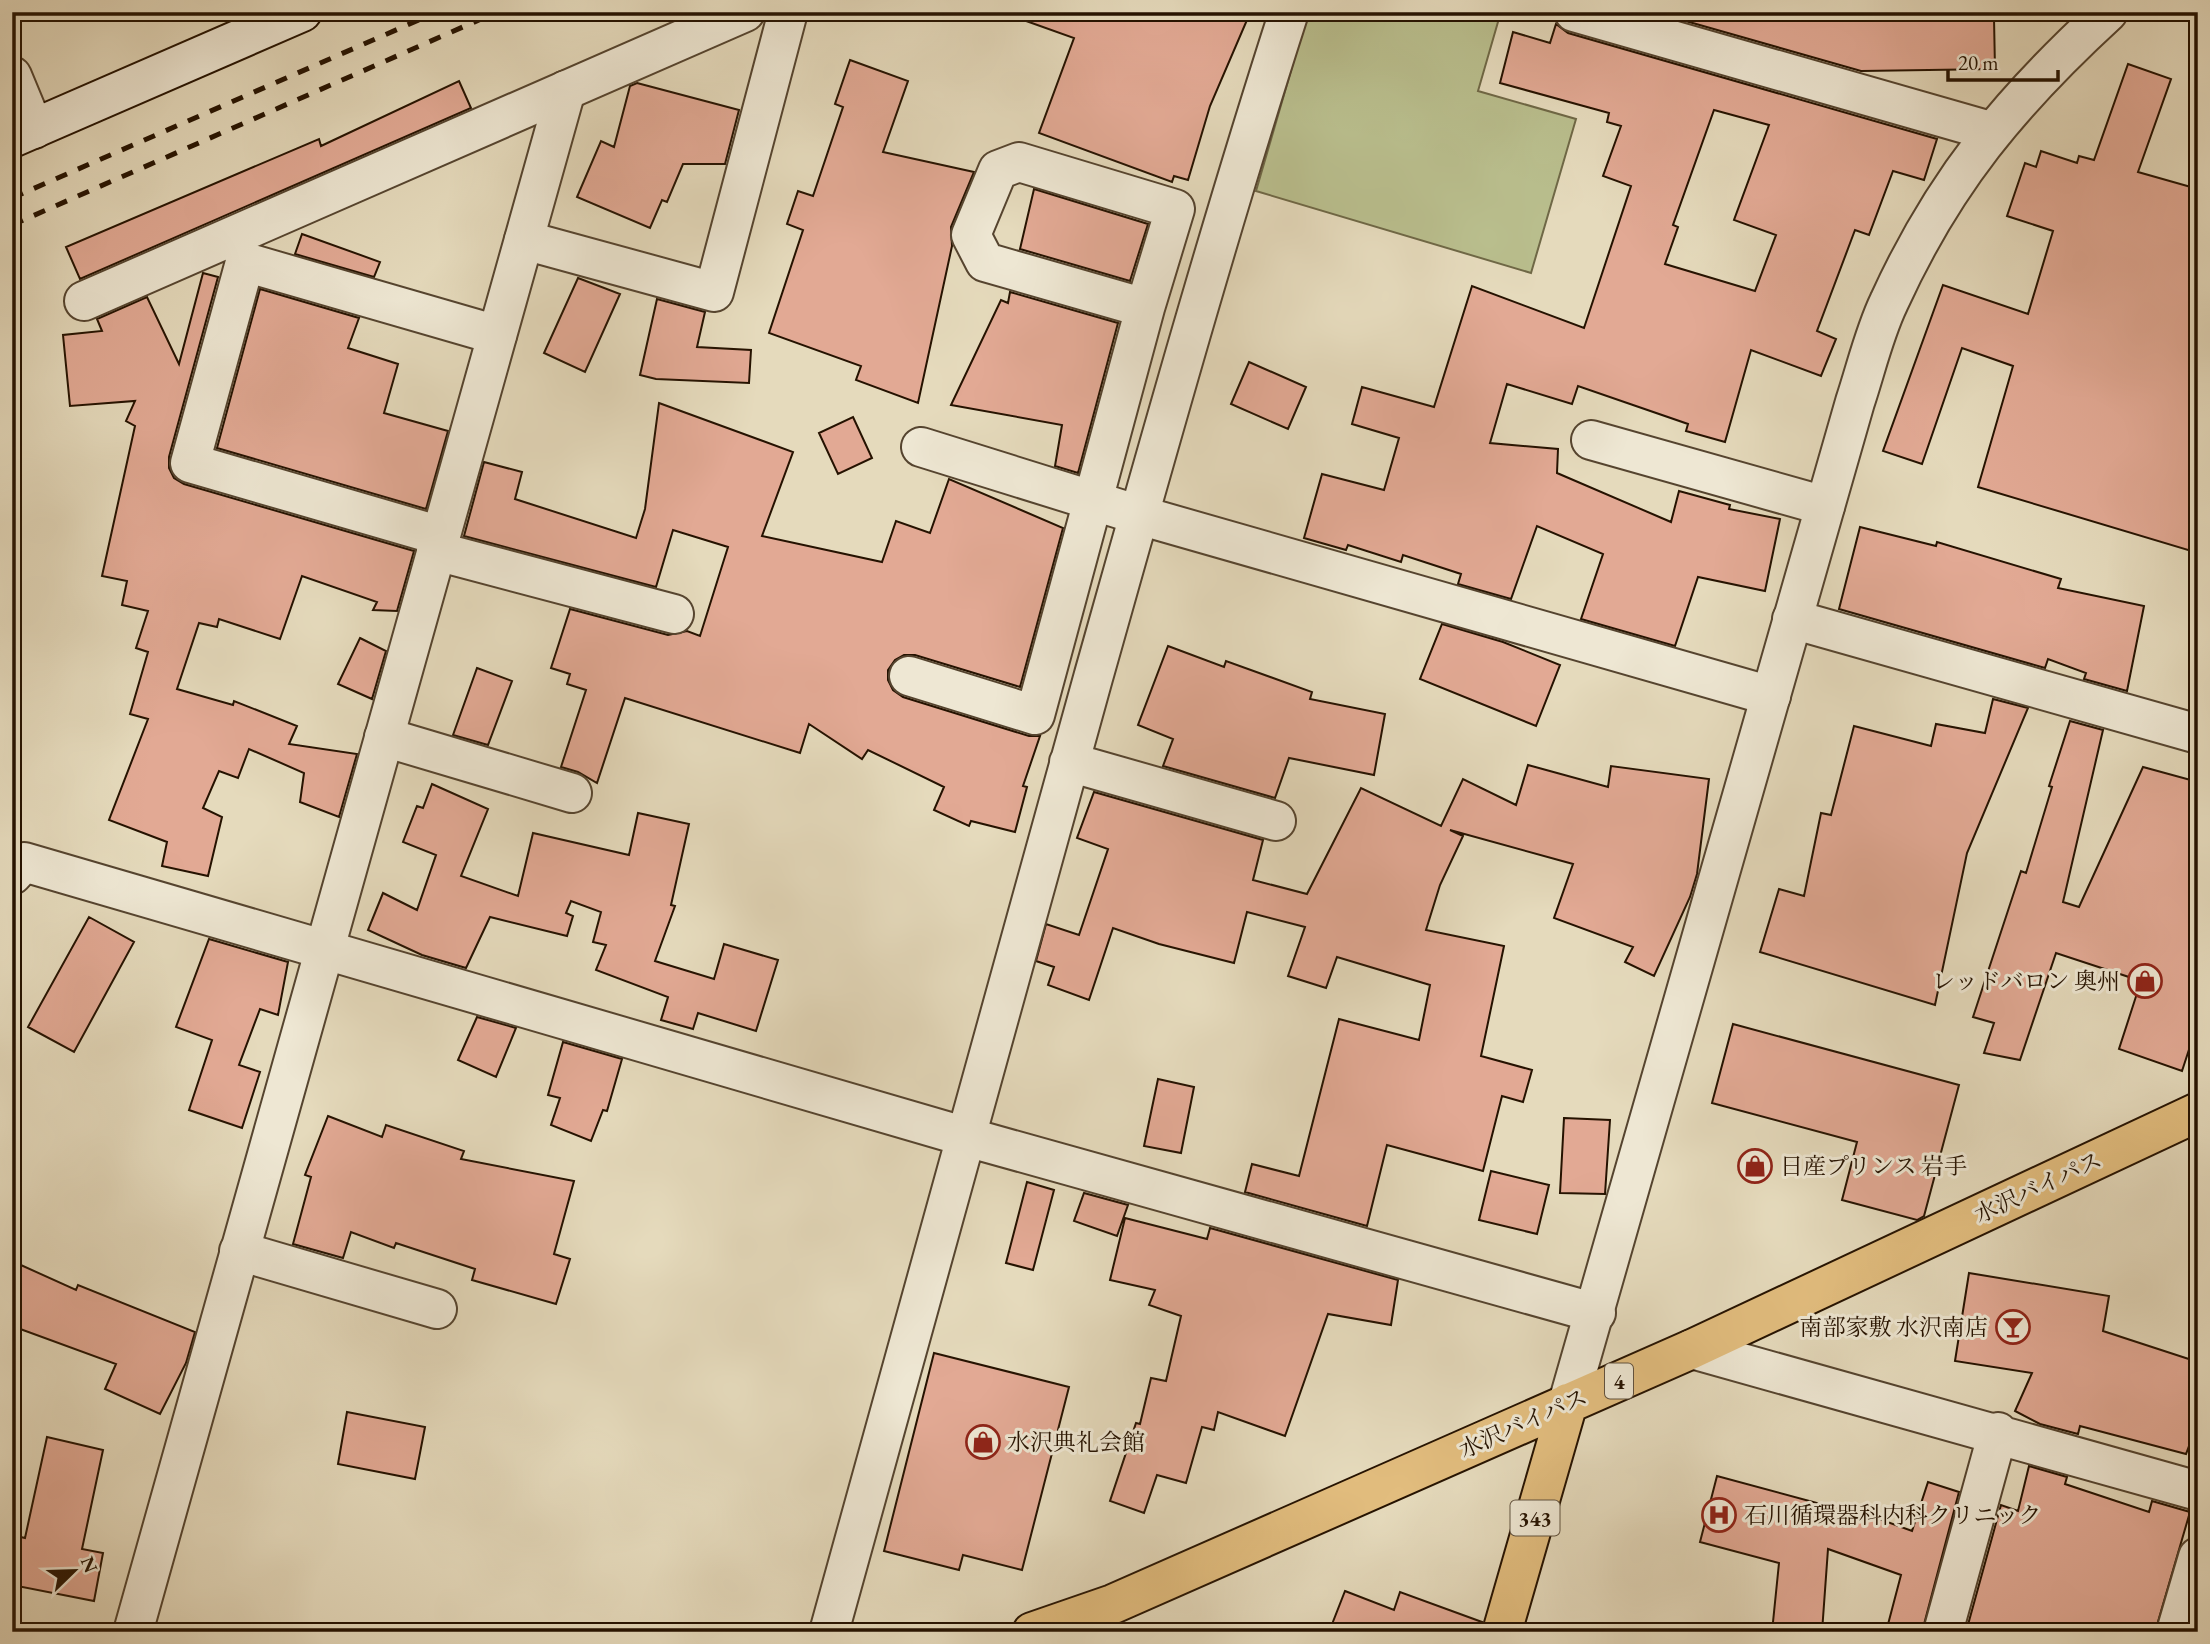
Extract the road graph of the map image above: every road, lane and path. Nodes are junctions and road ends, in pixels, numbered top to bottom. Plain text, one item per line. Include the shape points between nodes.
1 (302, 12) edge
2 (745, 12) edge
3 (788, 12) edge
4 (1289, 12) edge
5 (1574, 12) edge
6 (2108, 12) edge
7 (12, 76) edge
8 (566, 90) junction
9 (1990, 131) junction
10 (23, 133) edge
11 (524, 240) junction
12 (244, 247) junction
13 (85, 301) dead end
14 (1144, 308) junction
15 (497, 335) junction
16 (1591, 440) dead end
17 (921, 447) dead end
18 (1094, 500) junction
19 (1825, 506) junction
20 (1139, 514) junction
21 (438, 543) junction
22 (674, 614) dead end
23 (1792, 619) junction
24 (908, 676) dead end
25 (1771, 696) junction
26 (2198, 734) edge
27 (384, 737) junction
28 (1069, 762) junction
29 (572, 793) dead end
30 (1276, 821) dead end
31 (12, 875) edge
32 (324, 948) junction
33 (2198, 1112) edge
34 (963, 1136) junction
35 (239, 1251) junction
36 (438, 1309) dead end
37 (1596, 1313) junction
38 (1692, 1349) junction
39 (1568, 1403) junction
40 (1998, 1432) junction
41 (2198, 1491) edge
42 (2198, 1557) edge
43 (2185, 1622) edge
44 (133, 1632) edge
45 (829, 1632) edge
46 (1032, 1632) edge
47 (1502, 1632) edge
48 (1943, 1632) edge

1 - 10 street
2 - 8 street
3 - 11 street via 714,292
4 - 20 street via 1230,195
5 - 9 street
6 - 9 street
7 - 10 street
8 - 11 street
8 - 12 street
9 - 19 street via 1934,212 1888,304
11 - 15 street
12 - 13 street
12 - 15 street
12 - 21 street via 190,463
14 - 14 street via 985,262 971,235 998,170 1019,162 1175,209
14 - 18 street
15 - 21 street
16 - 19 street
17 - 18 street
18 - 20 street
18 - 24 street via 1035,715
19 - 23 street
20 - 25 street
20 - 28 street
21 - 22 street
21 - 27 street
23 - 25 street
23 - 26 street
25 - 37 street
27 - 29 street
27 - 32 street
28 - 30 street
28 - 34 street
31 - 32 street via 24,862
32 - 34 street
32 - 35 street
33 - 38 highway, 水沢バイパス / 4
34 - 37 street
34 - 45 street
35 - 36 street
35 - 44 street
37 - 39 street
38 - 39 highway, 水沢バイパス / 4
38 - 40 street
39 - 46 highway, 水沢バイパス / 4 via 1114,1604
39 - 47 highway, 343
40 - 41 street
40 - 48 street
42 - 43 street

